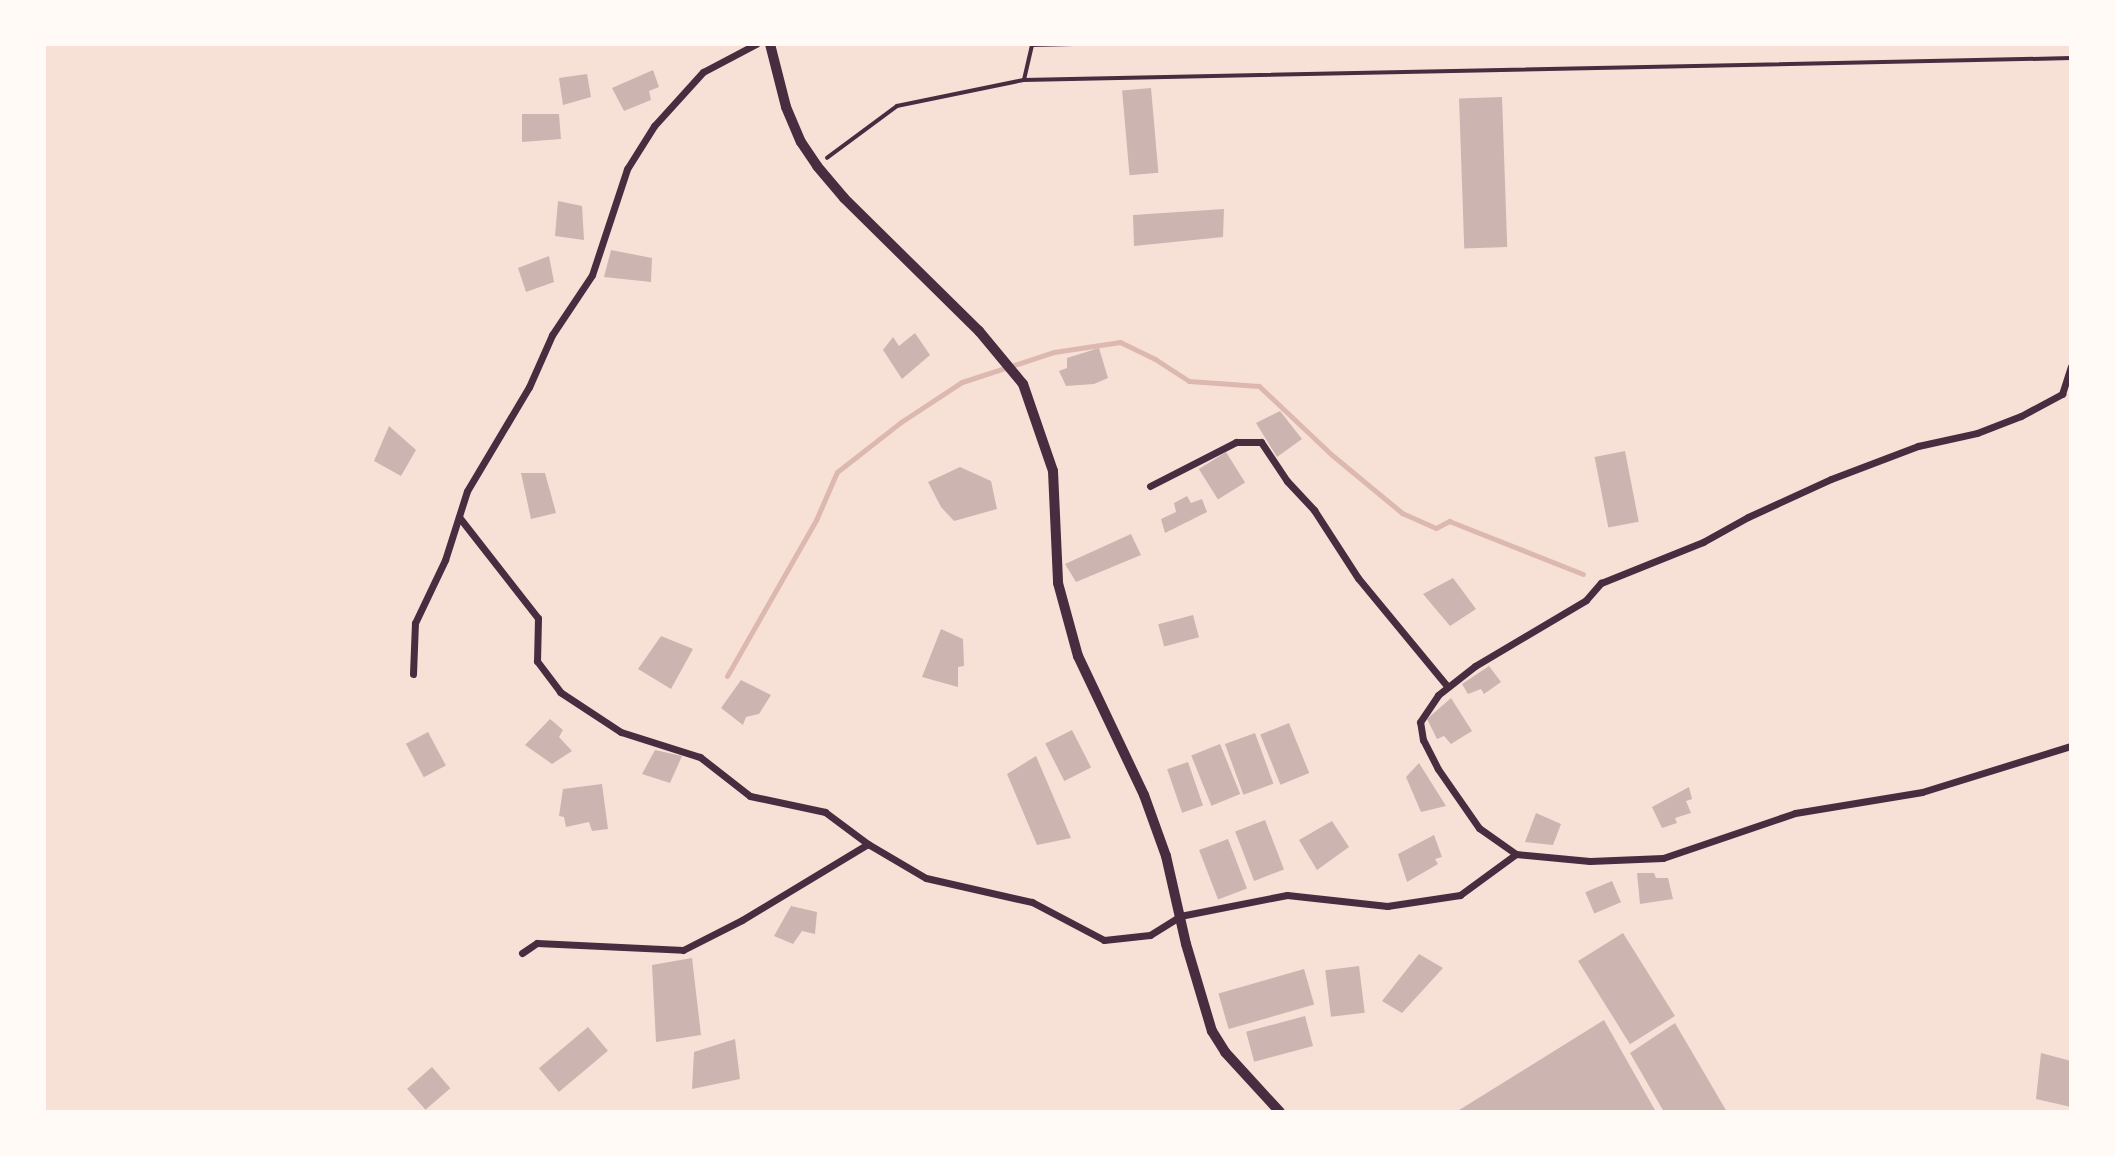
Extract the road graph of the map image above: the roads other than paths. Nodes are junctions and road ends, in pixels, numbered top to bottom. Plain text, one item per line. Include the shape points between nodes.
1 (756, 44) edge
2 (770, 44) edge
3 (2071, 366) edge
4 (1150, 486) dead end
5 (459, 517) junction
6 (414, 674) dead end
7 (1448, 687) junction
8 (2071, 746) edge
9 (868, 844) junction
10 (1516, 854) junction
11 (1180, 916) junction
12 (522, 953) dead end
13 (1280, 1112) edge

1 - 5 street via 703,72 654,126 633,158 592,275 551,335 529,387 467,491
2 - 11 street via 786,107 817,166 1016,374 1053,471 1055,561 1069,626 1090,683 1144,795 1166,856
3 - 7 street via 2062,394 2021,416 1977,433 1918,446 1831,479 1703,542 1601,583 1586,600
4 - 7 street via 1236,442 1261,442 1314,510 1358,578
5 - 6 street via 445,560 415,623
5 - 9 street via 538,618 537,661 560,692 621,732 700,757 750,796 825,811
7 - 10 street via 1420,722 1423,740 1479,828
8 - 10 street via 1922,792 1795,813 1663,858 1590,861
9 - 11 street via 926,878 1032,902 1104,940 1150,935
9 - 12 street via 683,950 537,943
10 - 11 street via 1460,895 1387,906 1287,895
11 - 13 street via 1212,1031 1225,1052

